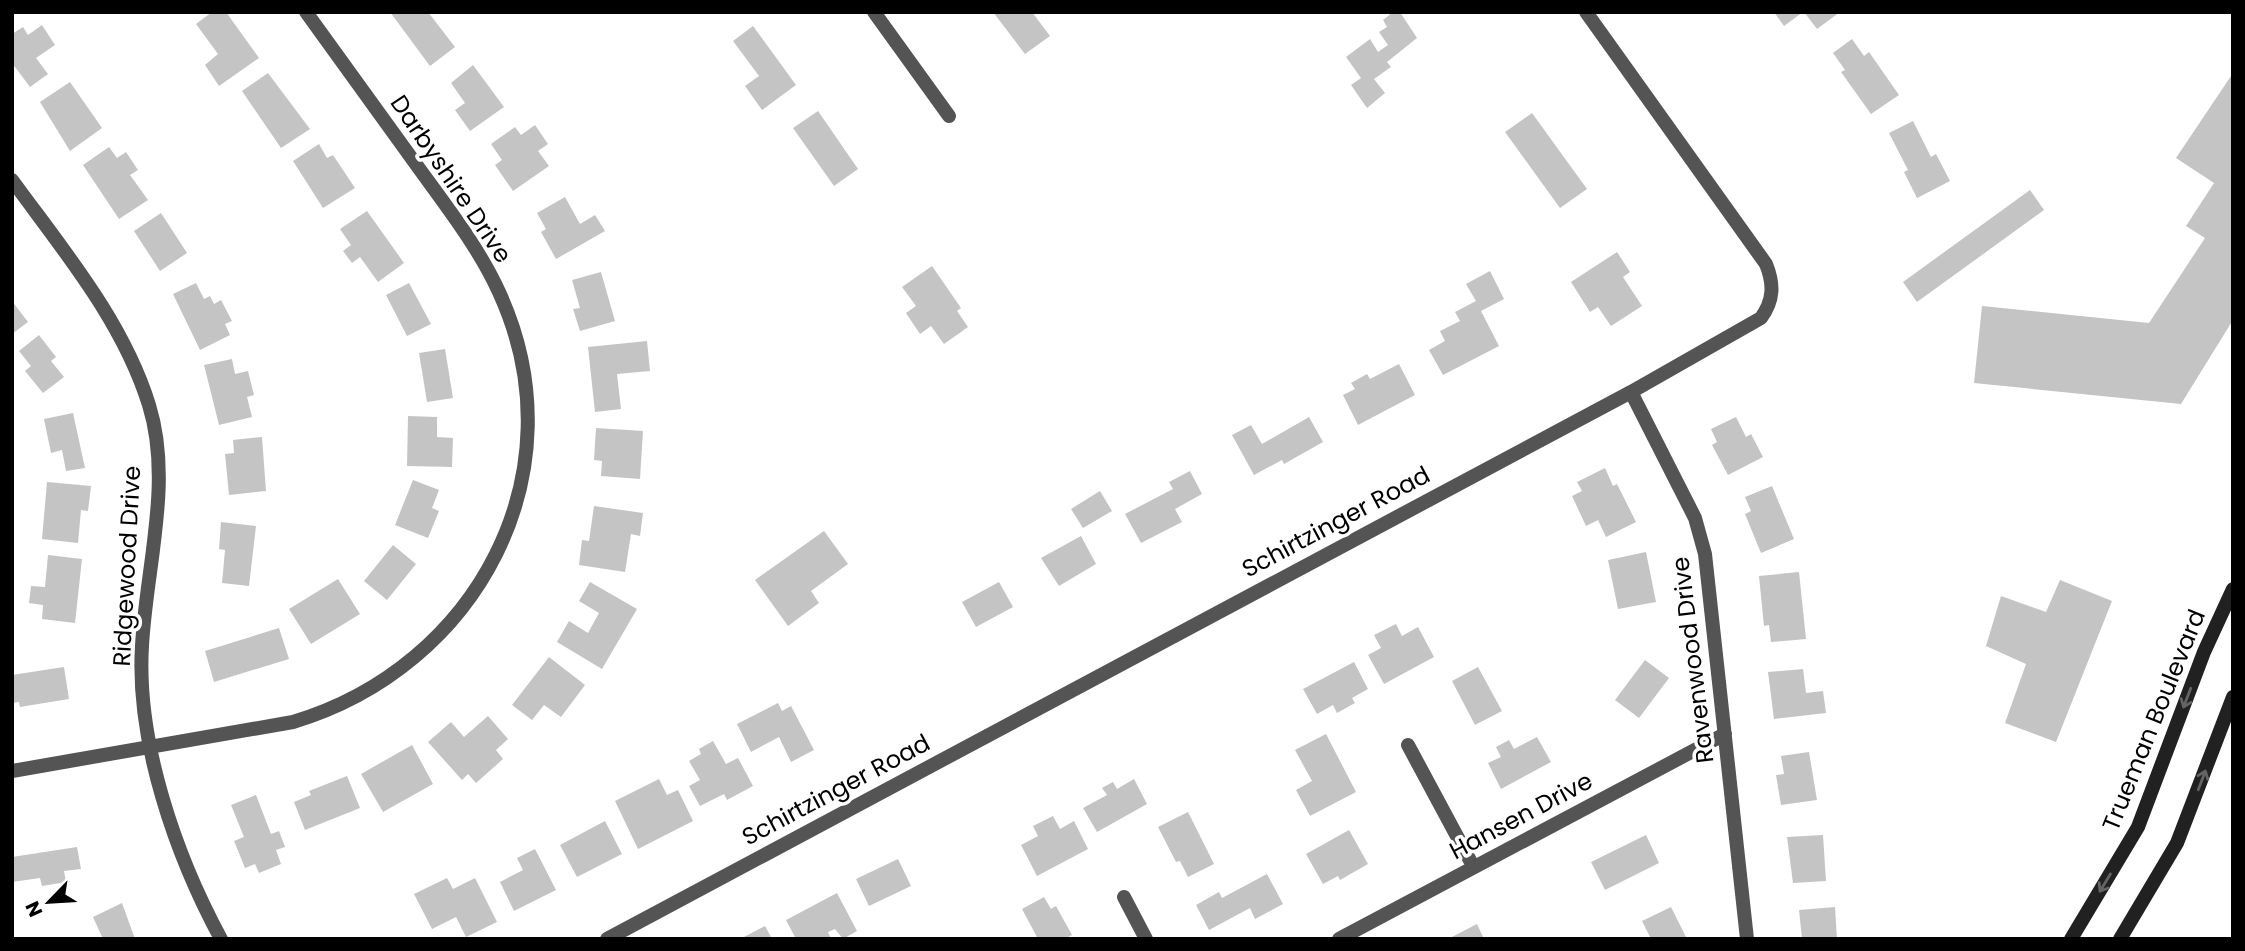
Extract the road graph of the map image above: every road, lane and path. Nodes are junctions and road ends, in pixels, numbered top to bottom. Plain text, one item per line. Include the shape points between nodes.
1 (306, 12) edge
2 (874, 12) edge
3 (1586, 12) edge
4 (948, 116) dead end
5 (12, 180) edge
6 (1631, 392) junction
7 (2233, 589) edge
8 (2233, 697) edge
9 (1725, 734) junction
10 (1408, 745) dead end
11 (151, 748) junction
12 (12, 771) edge
13 (1474, 866) junction
14 (1124, 897) dead end
15 (1342, 938) edge
16 (221, 939) edge
17 (607, 939) edge
18 (1146, 939) edge
19 (1746, 939) edge
20 (2071, 939) edge
21 (2120, 939) edge

1 - 11 street, Darbyshire Drive via 455,218 499,291 513,329 526,414 515,499 486,575 461,612 434,642 373,689 293,722
2 - 4 street
3 - 6 street, Schirtzinger Road via 1766,264 1773,286 1768,308 1754,325
5 - 11 street, Ridgewood Drive via 87,284 149,405 156,435 159,498 141,650
6 - 9 street, Ravenwood Drive via 1699,530 1710,585
6 - 17 street, Schirtzinger Road
7 -> 20 main road, Trueman Boulevard via 2204,652 2138,827
21 -> 8 main road via 2178,843
9 - 13 street, Hansen Drive
9 - 19 street, Ravenwood Drive
10 - 13 street
11 - 12 street, Darbyshire Drive
11 - 16 street, Ridgewood Drive via 186,869
13 - 15 street, Hansen Drive
14 - 18 street

